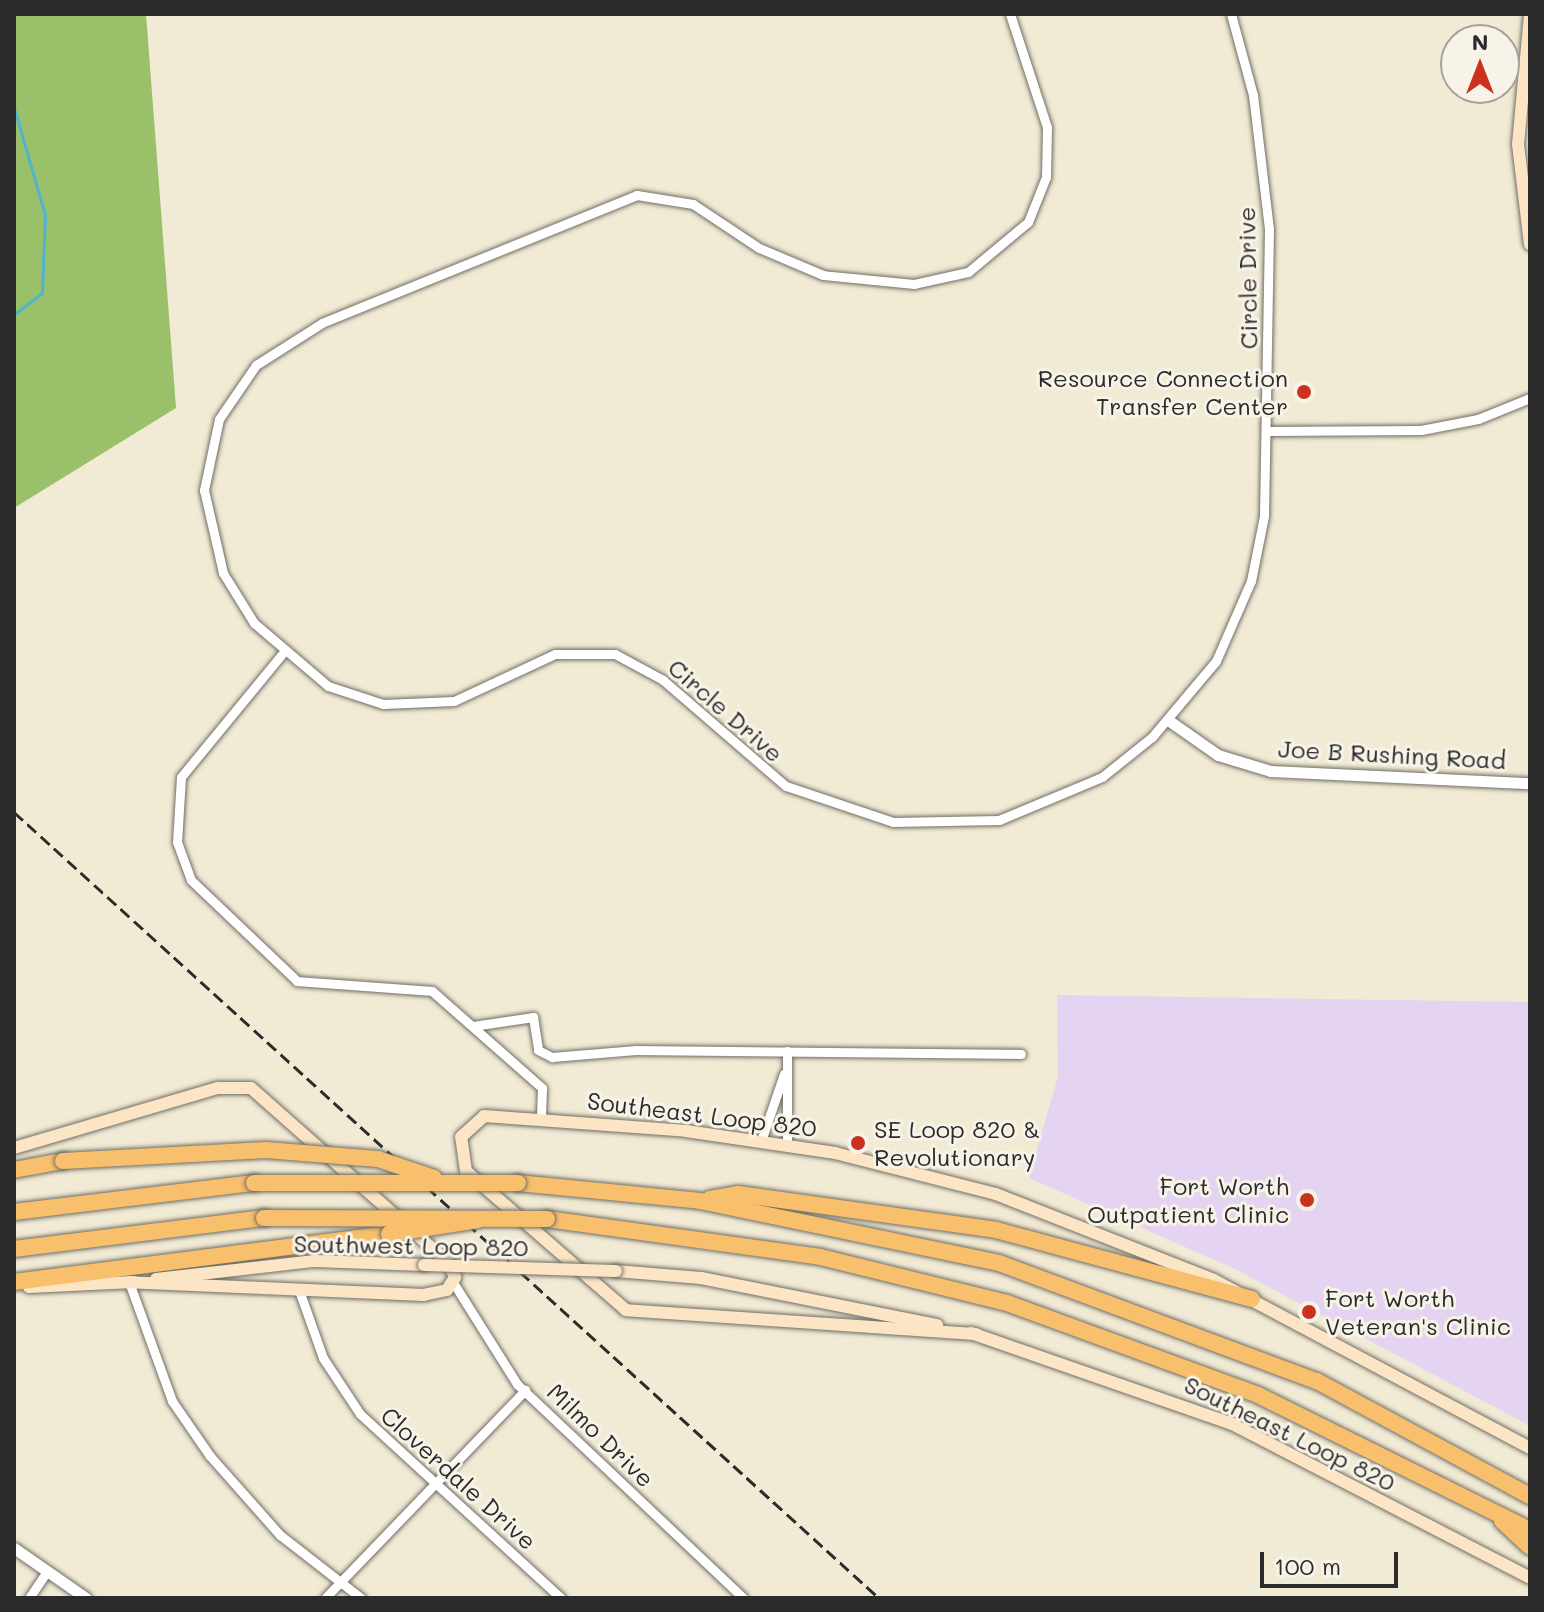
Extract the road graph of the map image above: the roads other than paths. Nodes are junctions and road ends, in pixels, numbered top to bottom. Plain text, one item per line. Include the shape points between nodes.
1 (1010, 14) edge
2 (1231, 14) edge
3 (1530, 15) edge
4 (1530, 244) edge
5 (1530, 398) edge
6 (1267, 431) junction
7 (282, 654) junction
8 (1168, 720) junction
9 (1530, 783) edge
10 (473, 1026) junction
11 (787, 1051) junction
12 (1021, 1054) dead end
13 (784, 1074) junction
14 (541, 1118) junction
15 (761, 1141) junction
16 (787, 1145) junction
17 (14, 1148) edge
18 (14, 1170) edge
19 (434, 1178) junction
20 (700, 1201) junction
21 (14, 1212) edge
22 (491, 1216) junction
23 (14, 1249) edge
24 (616, 1271) joint
25 (129, 1282) junction
26 (454, 1284) junction
27 (14, 1285) edge
28 (300, 1293) junction
29 (1252, 1299) junction
30 (976, 1334) junction
31 (525, 1390) junction
32 (1530, 1448) edge
33 (435, 1485) junction
34 (1530, 1496) edge
35 (1493, 1510) junction
36 (1530, 1530) edge
37 (1530, 1547) edge
38 (14, 1548) edge
39 (47, 1571) junction
40 (1530, 1578) edge
41 (341, 1582) junction
42 (29, 1598) edge
43 (86, 1598) edge
44 (325, 1598) edge
45 (361, 1598) edge
46 (561, 1598) edge
47 (743, 1598) edge

1 - 7 street, Circle Drive via 1047,127 1046,177 1028,222 968,272 914,284 823,275 772,255 693,204 637,195 322,323 256,365 228,399 211,441 206,516 236,597
2 - 6 street, Circle Drive via 1265,183
3 - 4 main road via 1518,129
5 - 6 street via 1478,419 1421,430
6 - 8 street, Circle Drive via 1264,516 1240,613 1216,661
7 - 8 street, Circle Drive via 356,698 409,705 471,696 555,654 615,654 663,680 786,786 863,816 917,825 972,824 1049,804 1102,777
7 - 10 street via 181,777 177,842 191,880 297,981 421,986
8 - 9 street, Joe B Rushing Road via 1218,755 1271,771
10 - 11 street via 533,1017 538,1050 552,1057
10 - 14 street via 542,1088
11 - 12 street
11 - 13 street
13 - 15 street
13 - 16 street
14 - 15 main road, Southeast Loop 820
14 - 30 main road, Southeast Loop 820 via 474,1119 461,1137 460,1161 626,1310
15 - 16 main road, Southeast Loop 820
16 - 29 main road, Southeast Loop 820 via 891,1165 1072,1219
17 - 26 main road via 218,1088 251,1088 448,1262
18 - 19 highway, bridge via 63,1161 266,1150 378,1159
19 - 20 highway, bridge
19 - 21 highway, bridge via 254,1183
20 - 29 highway via 738,1194 996,1230
20 - 34 highway via 999,1263 1225,1342 1317,1381
22 - 23 highway, bridge via 264,1218
22 - 27 highway, bridge via 442,1231
22 - 35 highway, bridge via 820,1257 1007,1303 1258,1395
24 - 25 main road, Southwest Loop 820, bridge via 315,1261
24 - 30 main road, Southeast Loop 820 via 701,1278
25 - 27 main road, Southwest Loop 820
25 - 28 main road
25 - 41 street via 156,1366 190,1428 280,1535
26 - 28 main road via 424,1295
26 - 31 street, Milmo Drive via 497,1359
28 - 33 street, Cloverdale Drive via 323,1358 360,1414
29 - 32 main road, Southeast Loop 820
30 - 40 main road, Southeast Loop 820 via 1232,1424
31 - 33 street
31 - 47 street, Milmo Drive
33 - 41 street
33 - 46 street, Cloverdale Drive
35 - 36 highway
35 - 37 highway
38 - 39 street
39 - 42 street
39 - 43 street
41 - 44 street
41 - 45 street

